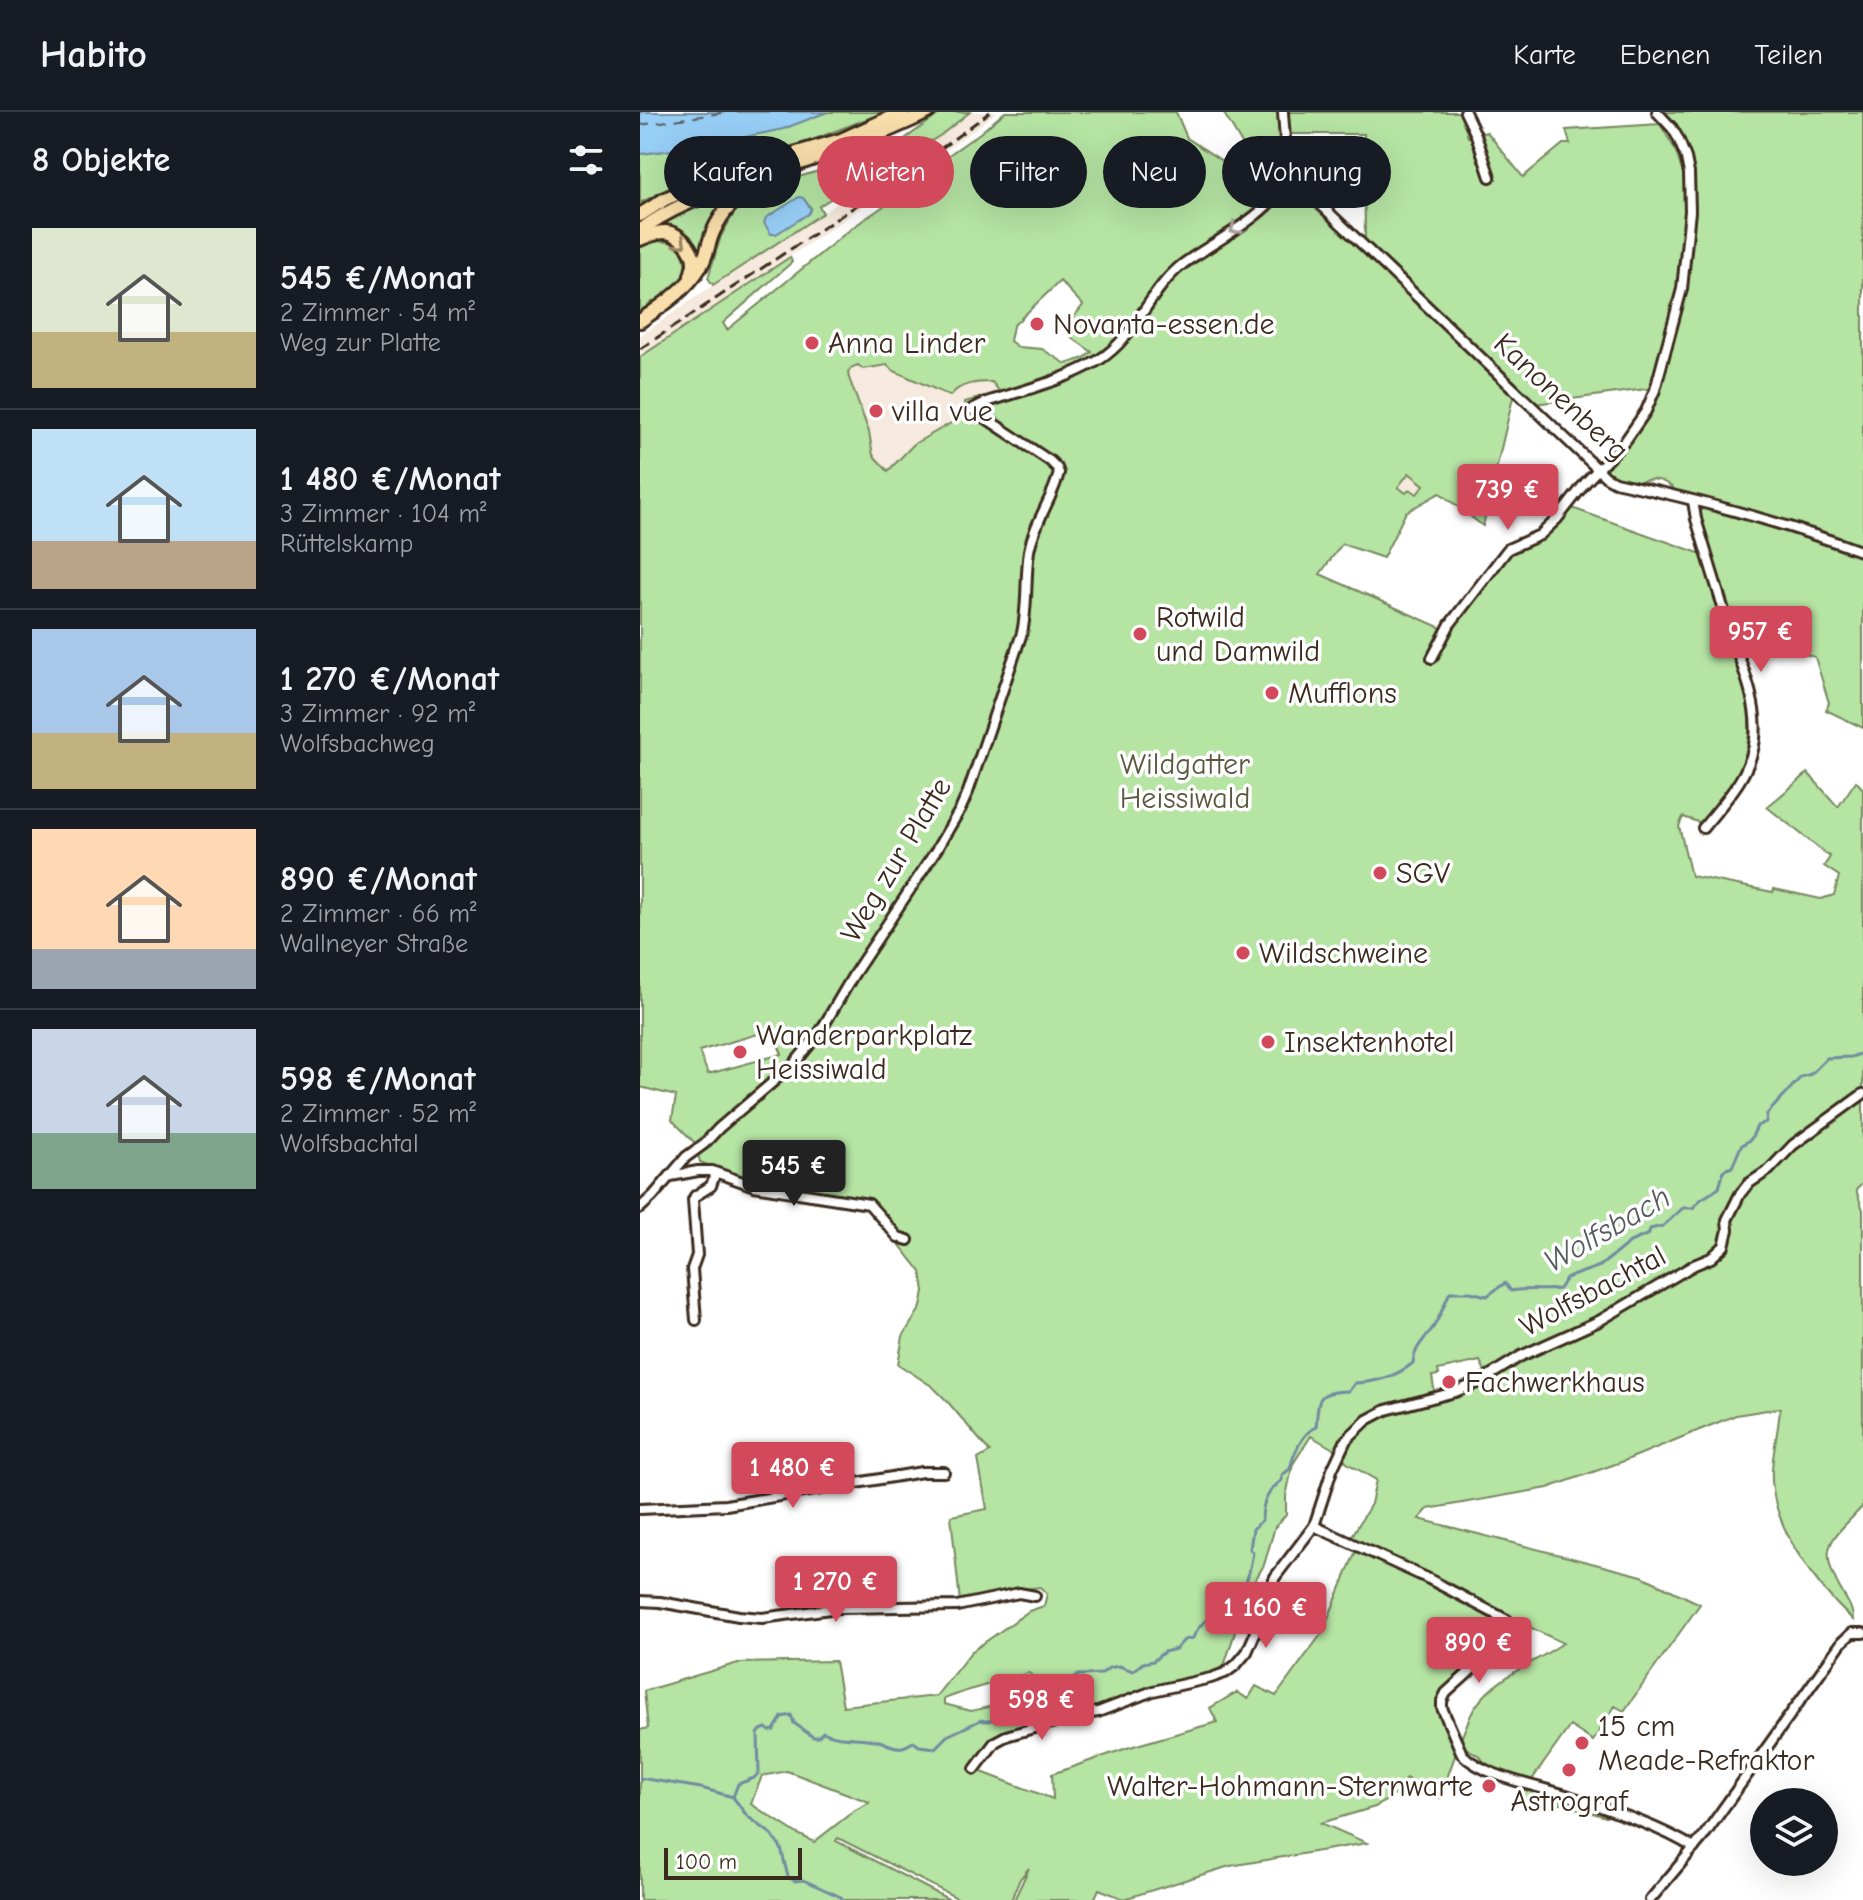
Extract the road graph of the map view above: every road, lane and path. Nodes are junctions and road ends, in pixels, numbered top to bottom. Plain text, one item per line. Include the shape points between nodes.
1 (903, 112) edge
2 (928, 112) edge
3 (1283, 112) edge
4 (1465, 112) edge
5 (1657, 112) edge
6 (1284, 136) edge
7 (801, 164) edge
8 (1490, 177) dead end
9 (679, 208) edge
10 (727, 208) edge
11 (1264, 208) edge
12 (1325, 208) edge
13 (642, 213) edge
14 (640, 231) edge
15 (640, 239) edge
16 (689, 283) junction
17 (640, 321) edge
18 (1598, 470) junction
19 (1693, 501) junction
20 (1863, 552) edge
21 (1432, 658) dead end
22 (1703, 828) dead end
23 (1863, 1094) edge
24 (712, 1171) junction
25 (671, 1176) junction
26 (640, 1208) edge
27 (908, 1240) dead end
28 (696, 1320) dead end
29 (944, 1472) dead end
30 (640, 1509) edge
31 (1314, 1526) junction
32 (1035, 1596) dead end
33 (640, 1601) edge
34 (1863, 1633) edge
35 (975, 1769) dead end
36 (1694, 1848) junction
37 (1650, 1900) edge

1 - 13 main road via 841,140 693,187
2 - 7 main road
3 - 6 street
4 - 8 street
5 - 18 street via 1678,138 1689,173 1684,280 1646,411
9 - 14 main road
10 - 16 main road
11 -> 25 street, Weg zur Platte via 1173,273 1124,337 1100,359 972,409 1050,461 1059,473 1029,550 1022,633 968,792 810,1046
12 - 18 street, Kanonenberg
15 -> 16 main road via 669,232 681,239 694,264
16 - 17 main road
18 - 19 street, Kanonenberg via 1615,482
18 - 21 street via 1540,535 1508,549 1450,624
19 - 20 street, Kanonenberg
19 - 22 street via 1755,718 1750,759 1736,788
23 - 31 street, Wolfsbachtal via 1748,1184 1727,1220 1724,1246 1711,1258 1479,1382 1367,1420 1346,1440
24 - 25 street
24 - 27 street via 754,1186 869,1204 898,1237
24 - 28 street via 711,1186 693,1200
25 - 26 street, Weg zur Platte
29 - 30 street via 726,1505
31 - 35 street, Wolfsbachtal via 1275,1577 1247,1652 1225,1673 1006,1736
31 - 36 street via 1507,1620 1509,1636 1442,1701 1468,1760
32 - 33 street via 1019,1593 957,1606 838,1608 762,1618
34 - 36 street via 1852,1633 1842,1642
36 - 37 street

